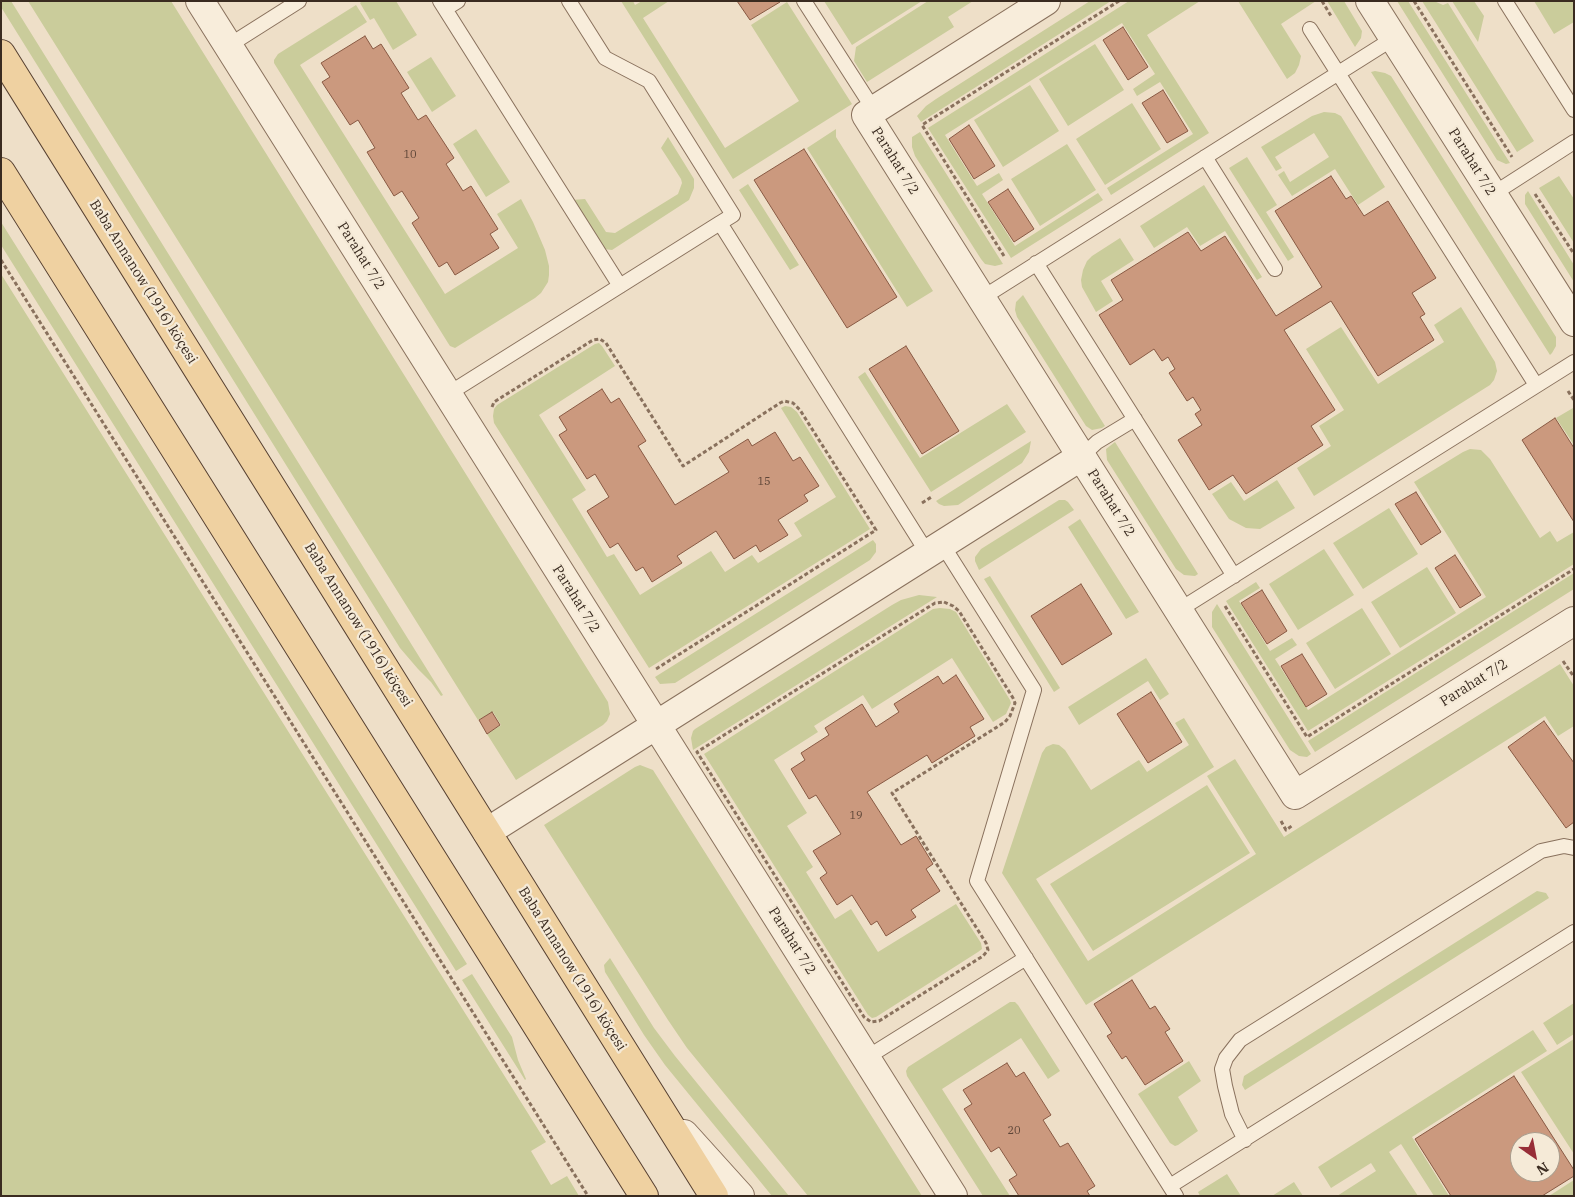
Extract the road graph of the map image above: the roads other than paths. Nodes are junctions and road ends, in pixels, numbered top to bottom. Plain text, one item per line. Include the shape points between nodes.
1 (200, 1) edge
2 (299, 1) edge
3 (458, 1) edge
4 (569, 1) edge
5 (804, 1) edge
6 (1046, 1) edge
7 (1370, 1) edge
8 (1505, 1) edge
9 (443, 5) edge
10 (1310, 29) dead end
11 (1394, 38) junction
12 (228, 46) junction
13 (1, 54) edge
14 (1338, 74) junction
15 (874, 110) junction
16 (1574, 110) edge
17 (1574, 142) edge
18 (1205, 157) junction
19 (1, 172) edge
20 (1492, 194) junction
21 (720, 223) junction
22 (1036, 263) junction
23 (1275, 269) dead end
24 (620, 286) junction
25 (982, 298) junction
26 (1574, 322) edge
27 (1574, 362) edge
28 (1536, 385) junction
29 (448, 394) junction
30 (1135, 419) junction
31 (1082, 456) junction
32 (935, 549) junction
33 (1234, 576) junction
34 (1179, 610) junction
35 (1574, 621) edge
36 (656, 725) junction
37 (487, 832) junction
38 (1574, 848) edge
39 (1574, 932) edge
40 (1026, 958) junction
41 (866, 1058) junction
42 (656, 1103) junction
43 (1245, 1140) junction
44 (1173, 1191) edge
45 (644, 1196) edge
46 (714, 1196) edge
47 (740, 1196) edge
48 (953, 1196) edge

1 - 12 street, Parahat 7/2
2 - 12 lane
3 - 9 lane
4 - 21 lane via 605,58 649,81 733,215
5 - 15 lane
6 - 15 street, Parahat 7/2
7 - 11 street, Parahat 7/2
8 - 16 lane
9 - 24 lane
10 - 14 lane
11 - 14 lane
11 - 20 street, Parahat 7/2
12 - 29 street, Parahat 7/2
13 - 37 main road, Baba Annanow (1916) köçesi
14 - 18 lane
14 - 28 lane
15 - 25 street, Parahat 7/2 via 866,115
17 - 20 lane
18 - 22 lane
18 - 23 lane
19 - 45 main road
20 - 26 street, Parahat 7/2
21 - 24 lane
21 - 32 lane
22 - 25 lane
22 - 30 lane
24 - 29 lane
25 - 31 street, Parahat 7/2
27 - 28 lane
28 - 33 lane
29 - 36 street, Parahat 7/2
30 - 31 lane via 1097,442
30 - 33 lane
31 - 32 street
31 - 34 street, Parahat 7/2
32 - 36 street
32 - 40 lane via 1034,690 977,881
33 - 34 lane
34 - 35 street, Parahat 7/2 via 1295,794
36 - 37 street
36 - 41 street, Parahat 7/2
37 - 42 main road, Baba Annanow (1916) köçesi
38 - 43 lane via 1564,846 1541,851 1240,1040 1222,1069 1232,1114
39 - 43 lane
40 - 41 lane
40 - 44 lane
41 - 48 street, Parahat 7/2
42 - 46 main road, Baba Annanow (1916) köçesi
42 - 47 street
43 - 44 lane

